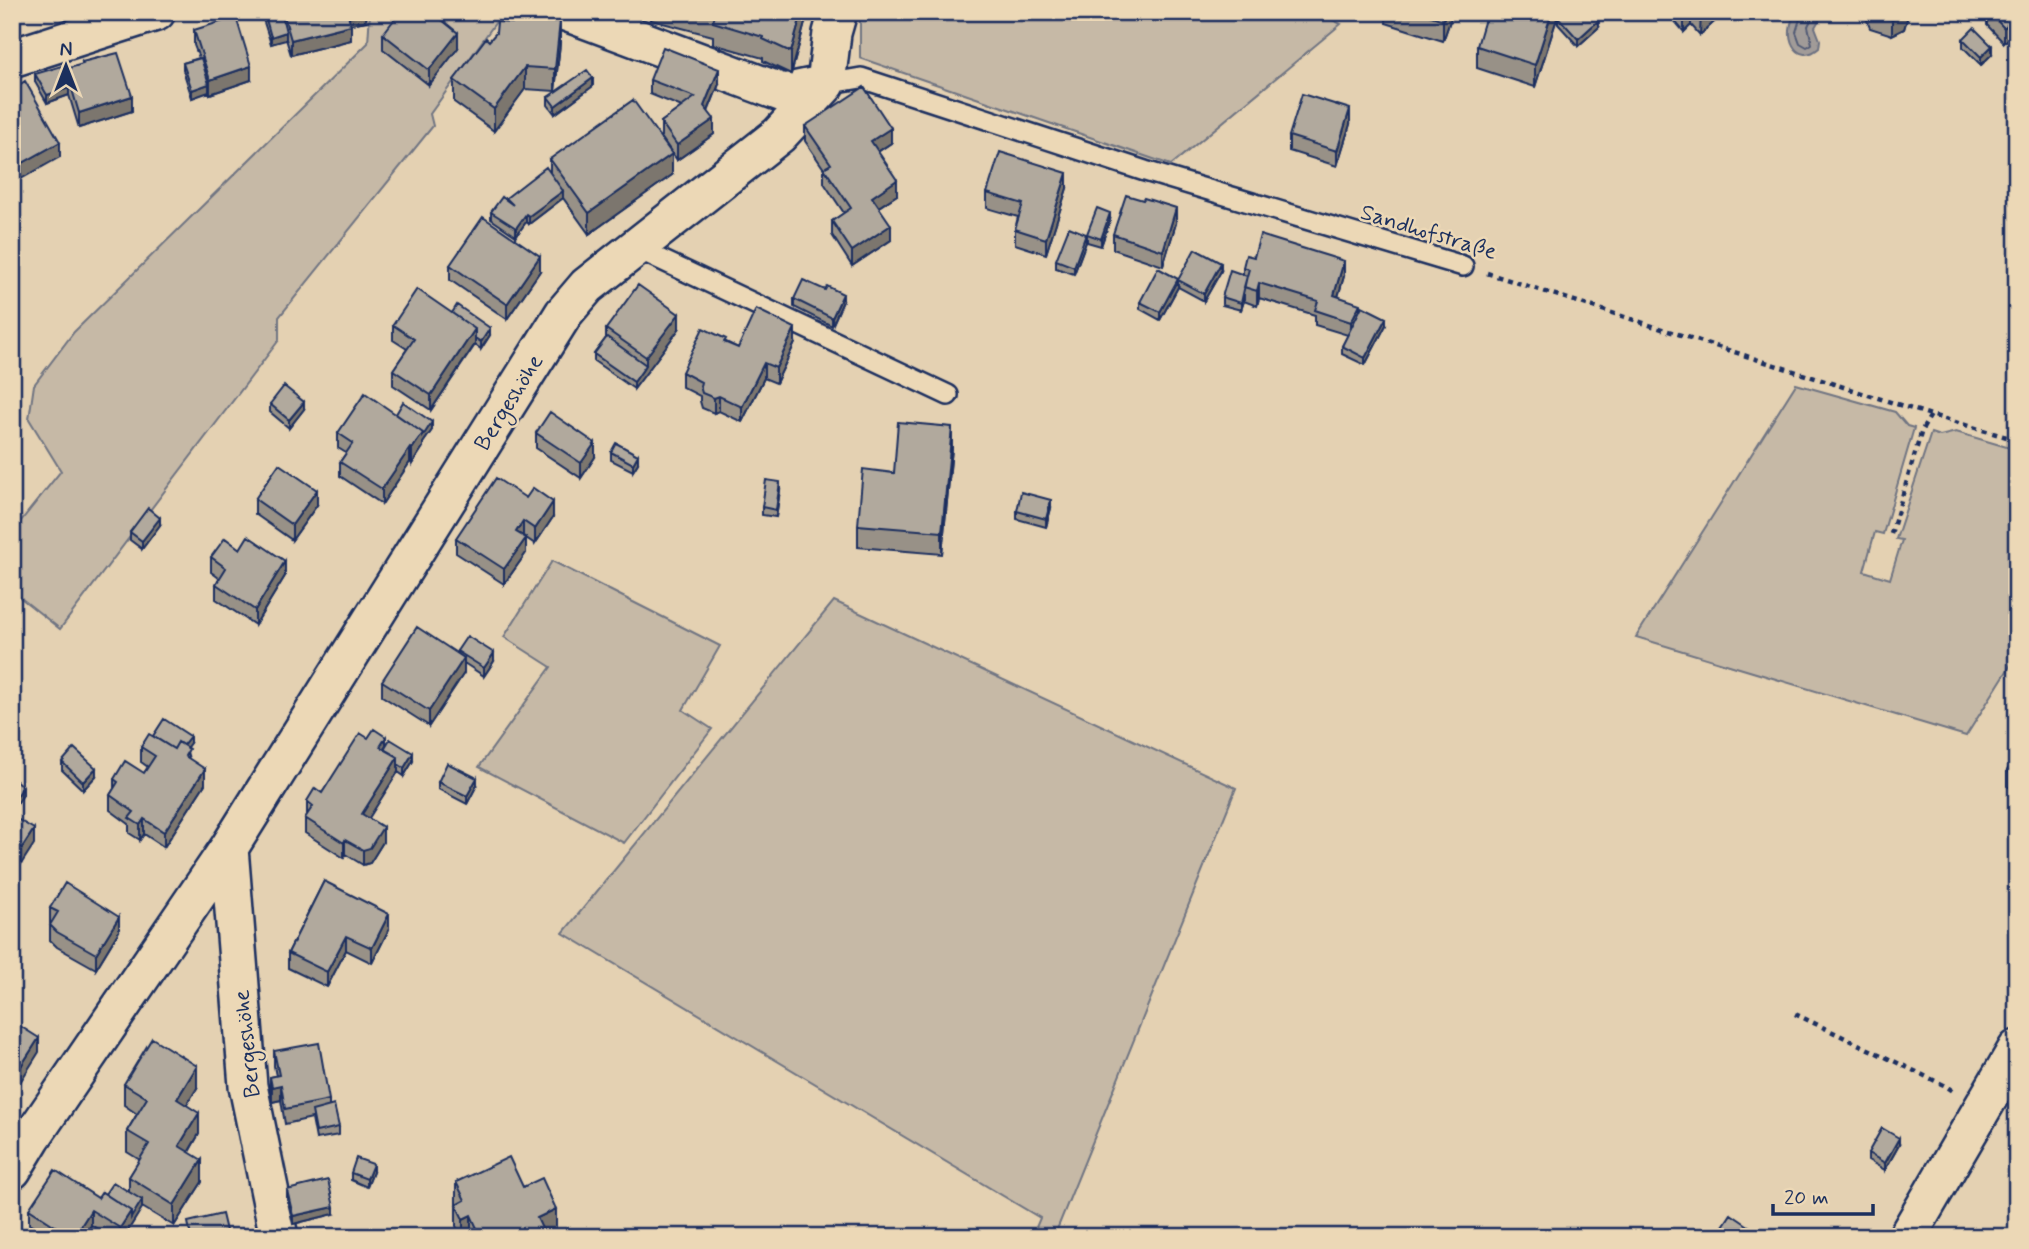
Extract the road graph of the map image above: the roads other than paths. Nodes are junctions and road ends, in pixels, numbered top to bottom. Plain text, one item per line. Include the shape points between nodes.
1 (156, 12) edge
2 (566, 12) edge
3 (838, 12) edge
4 (12, 58) edge
5 (826, 84) junction
6 (636, 248) junction
7 (1463, 266) road end
8 (948, 395) dead end
9 (229, 848) junction
10 (2017, 1049) edge
11 (12, 1170) edge
12 (279, 1237) edge
13 (1907, 1237) edge

1 - 4 street
2 - 5 street via 783,93
3 - 5 street
5 - 6 street, Bergeshöhe via 779,135
5 - 7 lane, Sandhofstraße via 861,78 1145,171
6 - 8 lane
6 - 9 street, Bergeshöhe via 587,286 564,313
9 - 11 street, Bergeshöhe
9 - 12 street, Bergeshöhe via 248,1087
10 - 13 street

